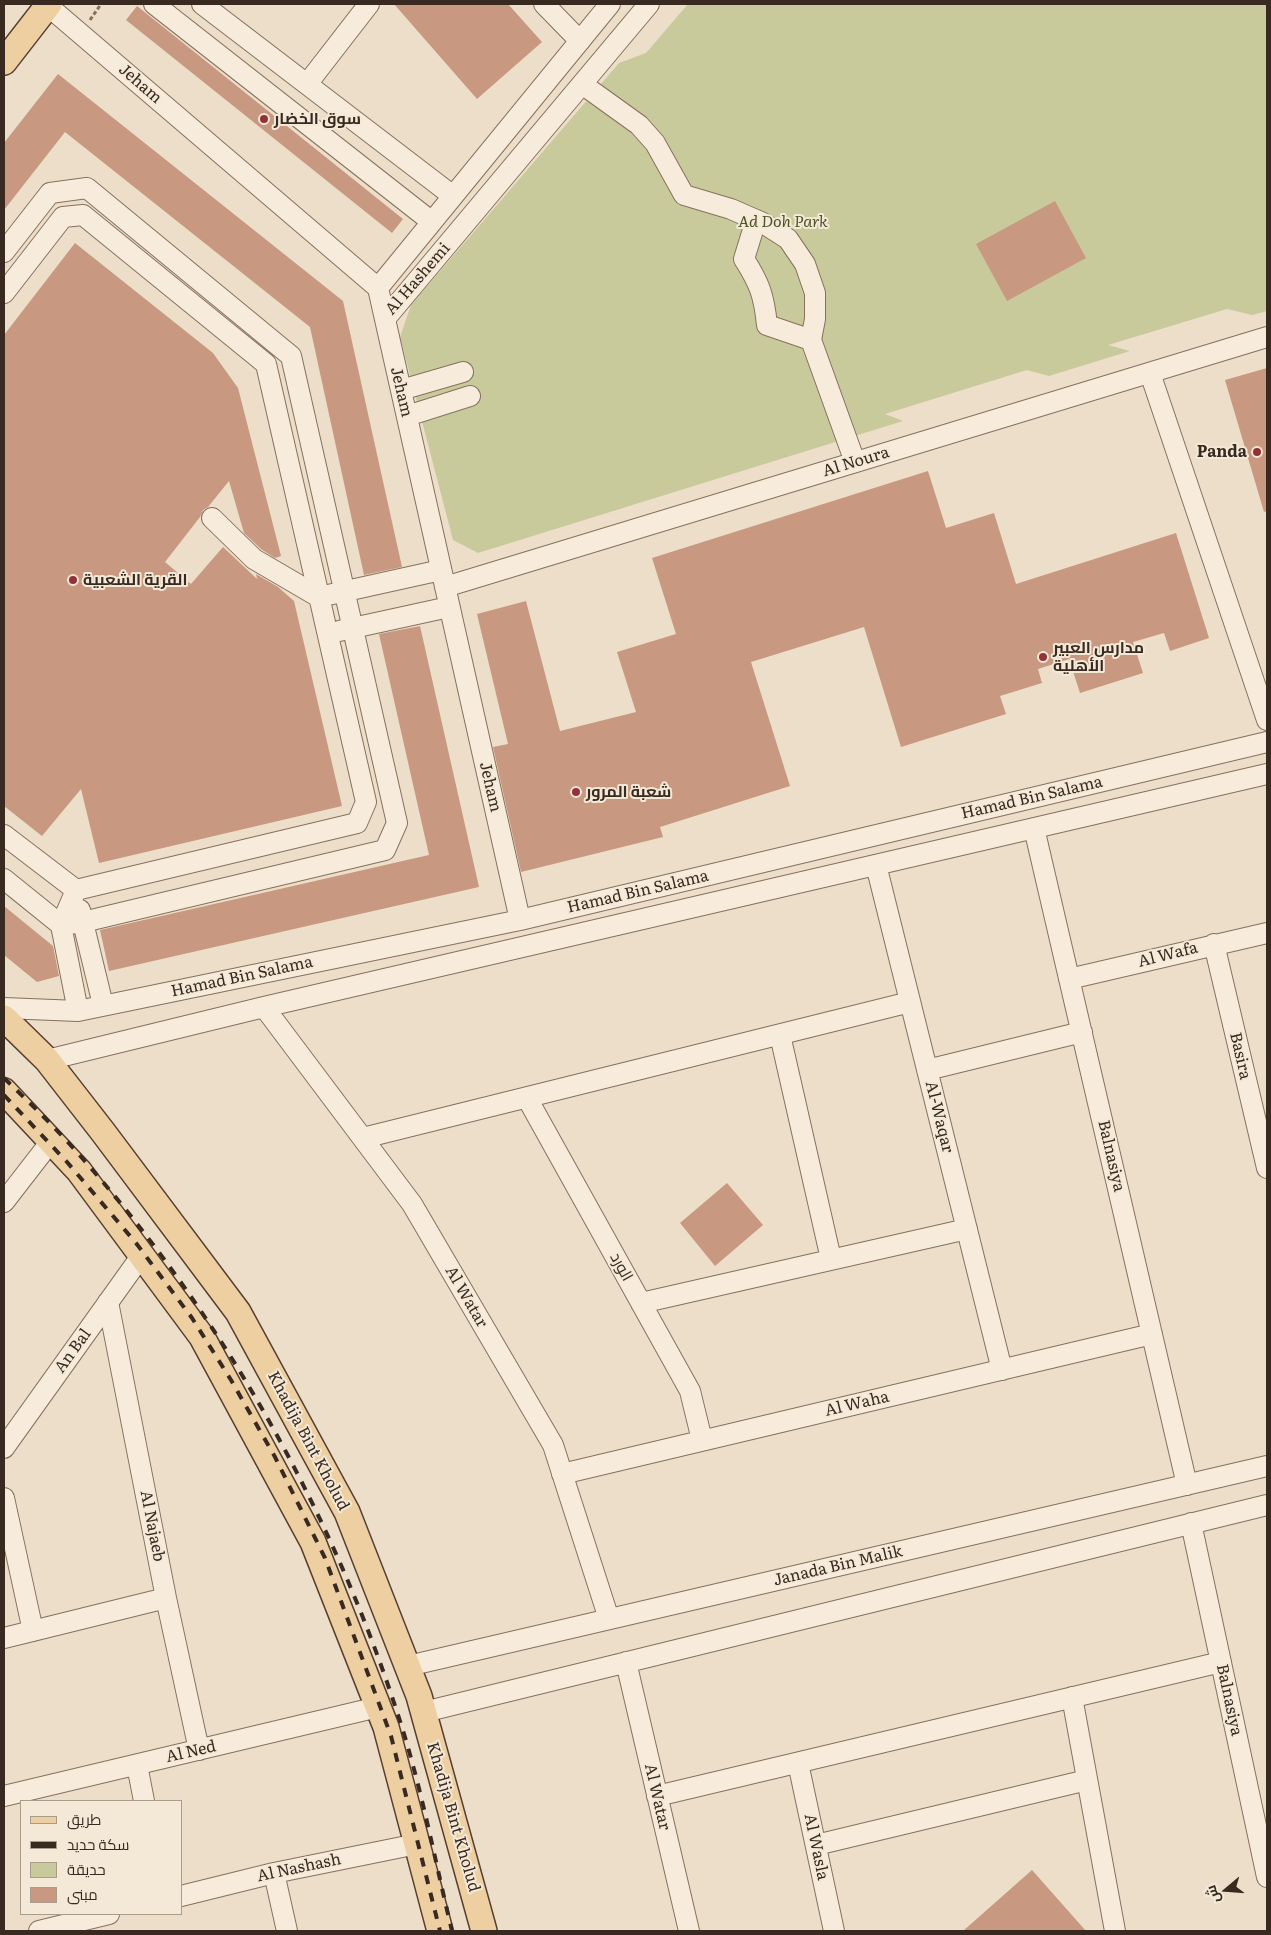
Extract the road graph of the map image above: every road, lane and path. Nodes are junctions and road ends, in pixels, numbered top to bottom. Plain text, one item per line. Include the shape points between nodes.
1 (154, 4) edge
2 (202, 4) edge
3 (369, 4) edge
4 (544, 4) edge
5 (610, 4) edge
6 (649, 4) edge
7 (48, 5) edge
8 (580, 41) junction
9 (4, 62) edge
10 (307, 84) junction
11 (582, 84) junction
12 (453, 196) junction
13 (756, 220) junction
14 (432, 222) junction
15 (4, 252) edge
16 (378, 288) junction
17 (4, 293) edge
18 (1267, 337) edge
19 (811, 340) junction
20 (463, 372) dead end
21 (1150, 373) junction
22 (401, 390) junction
23 (470, 396) dead end
24 (407, 416) junction
25 (855, 462) junction
26 (212, 518) dead end
27 (443, 578) junction
28 (345, 592) junction
29 (319, 597) junction
30 (449, 607) junction
31 (353, 628) junction
32 (328, 634) junction
33 (1267, 720) edge
34 (1267, 742) edge
35 (1267, 774) edge
36 (1034, 828) junction
37 (4, 835) edge
38 (876, 865) junction
39 (4, 879) edge
40 (76, 890) junction
41 (520, 920) junction
42 (83, 922) junction
43 (61, 925) junction
44 (1267, 933) edge
45 (1214, 944) junction
46 (1069, 979) junction
47 (910, 1002) junction
48 (103, 1005) junction
49 (264, 1007) junction
50 (4, 1008) edge
51 (78, 1011) junction
52 (4, 1018) edge
53 (1082, 1032) junction
54 (780, 1035) junction
55 (48, 1060) junction
56 (927, 1070) junction
57 (4, 1091) edge
58 (527, 1098) junction
59 (363, 1138) junction
60 (52, 1140) junction
61 (1267, 1168) edge
62 (4, 1202) edge
63 (967, 1229) junction
64 (142, 1256) junction
65 (832, 1259) junction
66 (108, 1302) junction
67 (641, 1303) junction
68 (1152, 1334) junction
69 (1002, 1370) junction
70 (702, 1440) junction
71 (4, 1448) edge
72 (1267, 1466) edge
73 (562, 1474) junction
74 (1187, 1485) junction
75 (4, 1498) edge
76 (1267, 1505) edge
77 (1191, 1523) junction
78 (166, 1598) junction
79 (609, 1619) junction
80 (33, 1631) junction
81 (4, 1638) edge
82 (626, 1662) junction
83 (1221, 1662) junction
84 (408, 1666) junction
85 (1072, 1697) junction
86 (378, 1707) junction
87 (424, 1712) junction
88 (199, 1750) junction
89 (798, 1762) junction
90 (136, 1764) junction
91 (1087, 1780) junction
92 (4, 1796) edge
93 (657, 1796) junction
94 (144, 1800) edge
95 (417, 1844) junction
96 (816, 1844) junction
97 (274, 1872) junction
98 (1267, 1877) edge
99 (182, 1896) edge
100 (105, 1915) edge
101 (39, 1931) edge
102 (287, 1931) edge
103 (440, 1931) edge
104 (484, 1931) edge
105 (689, 1931) edge
106 (834, 1931) edge
107 (1115, 1931) edge

1 - 14 street
2 - 10 street
3 - 10 street
4 - 8 street
5 - 8 street, Al Hashemi
6 - 11 street, Al Hashemi
7 - 9 main road
7 - 16 street, Jeham
8 - 12 street, Al Hashemi
10 - 12 street
11 - 13 street via 639,125 655,143 684,195
11 - 16 street, Al Hashemi via 385,319
12 - 14 street, Al Hashemi
13 - 19 street via 788,239 805,264 815,294
13 - 19 street via 744,259 764,300 767,326
14 - 16 street, Al Hashemi
15 - 28 street via 50,192 87,188 291,356
16 - 22 street, Jeham
17 - 29 street via 63,217 83,215 266,364
18 - 21 street, Al Noura
19 - 25 street
20 - 22 street
21 - 25 street, Al Noura
21 - 33 street
22 - 24 street, Jeham
23 - 24 street
24 - 27 street, Jeham
25 - 27 street, Al Noura
26 - 29 street via 254,558
27 - 28 street, Al Noura
27 - 30 street, Jeham
28 - 29 street, Al Noura
28 - 31 street
29 - 32 street
30 - 31 street
30 - 41 street, Jeham
31 - 32 street
31 - 42 street via 397,823 385,850
32 - 40 street via 366,802 357,822
34 - 41 street, Hamad Bin Salama
35 - 36 street, Hamad Bin Salama
36 - 38 street, Hamad Bin Salama
36 - 46 street, Balnasiya
37 - 40 street
38 - 47 street, Al-Waqar
38 - 49 street, Hamad Bin Salama
39 - 43 street
40 - 42 street
40 - 43 street
41 - 48 street, Hamad Bin Salama
42 - 43 street
42 - 48 street
43 - 51 street
44 - 45 street, Al Wafa
45 - 46 street, Al Wafa
45 - 61 street, Basira
46 - 53 street, Balnasiya
47 - 54 street
47 - 56 street, Al-Waqar
48 - 51 street, Hamad Bin Salama
49 - 55 street, Hamad Bin Salama
49 - 59 street, Al Watar
50 - 51 street, Hamad Bin Salama
52 - 55 main road, Khadija Bint Kholud
53 - 56 street
53 - 68 street, Balnasiya
54 - 58 street
54 - 65 street
55 - 84 main road, Khadija Bint Kholud via 238,1312 347,1512
56 - 63 street, Al-Waqar
57 - 60 main road
58 - 59 street
58 - 67 street, الورد
59 - 73 street, Al Watar via 412,1204 553,1445
60 - 62 street
60 - 64 main road
63 - 65 street
63 - 69 street, Al-Waqar
64 - 66 street, An Bal
64 - 86 main road via 202,1337 312,1542
65 - 67 street
66 - 71 street, An Bal
66 - 78 street, Al Najaeb
67 - 70 street, الورد via 690,1392
68 - 69 street, Al Waha
68 - 74 street, Balnasiya
69 - 70 street, Al Waha
70 - 73 street, Al Waha
72 - 74 street, Janada Bin Malik
73 - 79 street, Al Watar
74 - 79 street, Janada Bin Malik
75 - 80 street
76 - 77 street
77 - 82 street
77 - 83 street, Balnasiya
78 - 80 street
78 - 88 street, Al Najaeb
79 - 84 street, Janada Bin Malik
80 - 81 street
82 - 87 street
82 - 93 street, Al Watar
83 - 85 street
83 - 98 street, Balnasiya
84 - 87 main road, Khadija Bint Kholud
85 - 89 street
85 - 91 street
86 - 88 street, Al Ned
86 - 95 main road
87 - 104 main road, Khadija Bint Kholud
88 - 90 street, Al Ned
89 - 93 street
89 - 96 street, Al Wasla
90 - 92 street, Al Ned
90 - 94 street
91 - 96 street
91 - 107 street
93 - 105 street, Al Watar
95 - 97 street, Al Nashash
95 - 103 main road
96 - 106 street, Al Wasla
97 - 99 street, Al Nashash
97 - 102 street
100 - 101 street

